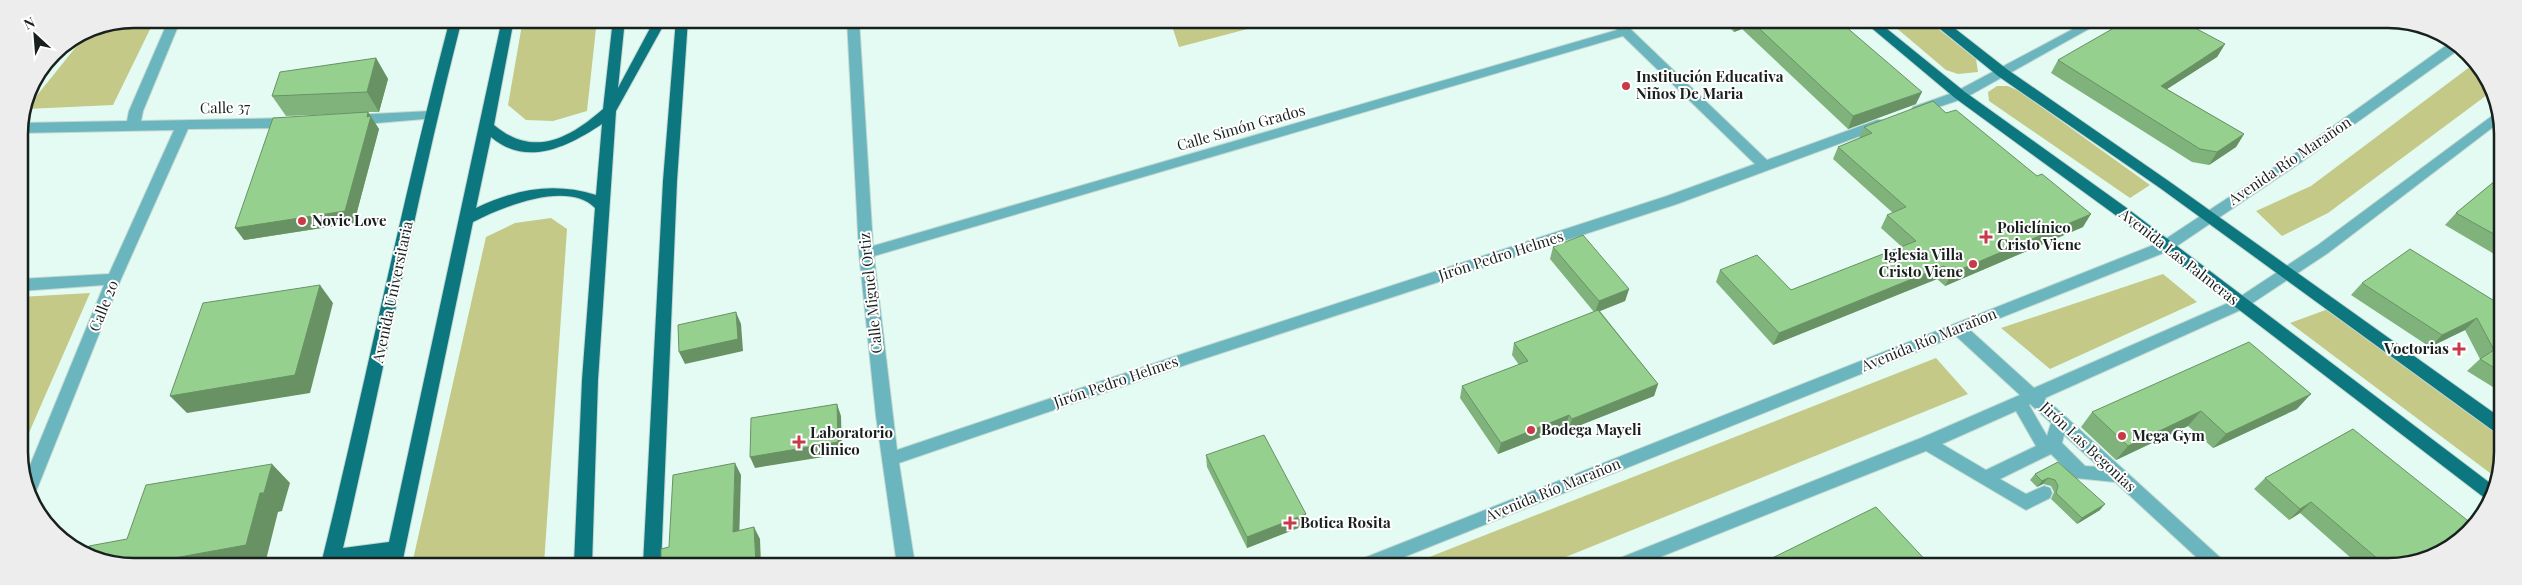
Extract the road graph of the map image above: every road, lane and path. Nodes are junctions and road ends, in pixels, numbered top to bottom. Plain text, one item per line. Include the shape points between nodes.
1 (171, 28) edge
2 (454, 28) edge
3 (506, 28) edge
4 (618, 28) edge
5 (656, 28) edge
6 (681, 28) edge
7 (854, 28) edge
8 (1621, 28) edge
9 (1878, 28) edge
10 (1945, 28) edge
11 (2085, 28) edge
12 (1624, 32) junction
13 (2452, 48) edge
14 (2004, 73) junction
15 (1960, 95) junction
16 (609, 111) junction
17 (431, 115) junction
18 (337, 120) edge
19 (2493, 120) edge
20 (308, 122) edge
21 (133, 125) junction
22 (183, 125) junction
23 (487, 126) junction
24 (28, 128) edge
25 (1765, 166) junction
26 (602, 207) junction
27 (2209, 216) junction
28 (466, 220) junction
29 (2166, 246) junction
30 (866, 252) junction
31 (2287, 273) junction
32 (114, 279) junction
33 (28, 284) edge
34 (2240, 304) junction
35 (1959, 329) junction
36 (2026, 399) junction
37 (2060, 421) junction
38 (2494, 422) edge
39 (1927, 443) junction
40 (2049, 447) junction
41 (890, 458) junction
42 (2117, 475) junction
43 (1985, 478) junction
44 (32, 481) edge
45 (2487, 491) edge
46 (2044, 493) dead end
47 (395, 557) edge
48 (1384, 557) edge
49 (1640, 557) edge
50 (2208, 557) edge
51 (332, 558) edge
52 (381, 558) edge
53 (583, 558) edge
54 (652, 558) edge
55 (905, 558) edge

1 - 21 street
2 - 17 main road, Avenida Universitaria
3 - 23 main road
4 - 16 main road
5 - 16 main road
6 - 54 main road via 670,181
7 - 30 street, Calle Miguel Ortiz
8 - 12 street
9 - 15 main road, Avenida Las Palmeras
10 - 14 main road
11 - 14 street, Jirón Pedro Helmes
12 - 25 street
12 - 30 street, Calle Simón Grados
13 - 27 street, Avenida Río Marañon via 2295,160
14 - 15 street, Jirón Pedro Helmes
14 - 27 main road
15 - 25 street, Jirón Pedro Helmes
15 - 29 main road, Avenida Las Palmeras
16 - 23 main road via 570,141 548,147 524,149 500,139
16 - 26 main road
17 - 18 street
17 - 51 main road, Avenida Universitaria
19 - 31 street
20 - 22 street, Calle 37
21 - 22 street, Calle 37
21 - 24 street, Calle 37
22 - 32 street, Calle 20
23 - 28 main road
25 - 41 street, Jirón Pedro Helmes via 1672,200
26 - 28 main road via 598,201 573,193 554,192 502,201
26 - 53 main road via 590,380
27 - 29 street, Avenida Río Marañon
27 - 31 main road
28 - 47 main road
29 - 34 main road, Avenida Las Palmeras
29 - 35 street, Avenida Río Marañon
30 - 41 street, Calle Miguel Ortiz
31 - 34 street
31 - 38 main road
32 - 33 street
32 - 44 street, Calle 20
34 - 36 street
34 - 45 main road, Avenida Las Palmeras
35 - 36 street, Jirón Las Begonias
35 - 48 street, Avenida Río Marañon
36 - 37 street, Jirón Las Begonias
36 - 39 street
36 - 40 street
37 - 40 street
37 - 42 street, Jirón Las Begonias
39 - 43 street
39 - 49 street
40 - 42 street via 2074,477
40 - 43 street
41 - 55 street, Calle Miguel Ortiz
42 - 50 street, Jirón Las Begonias
43 - 46 street via 2026,503
47 - 52 main road

